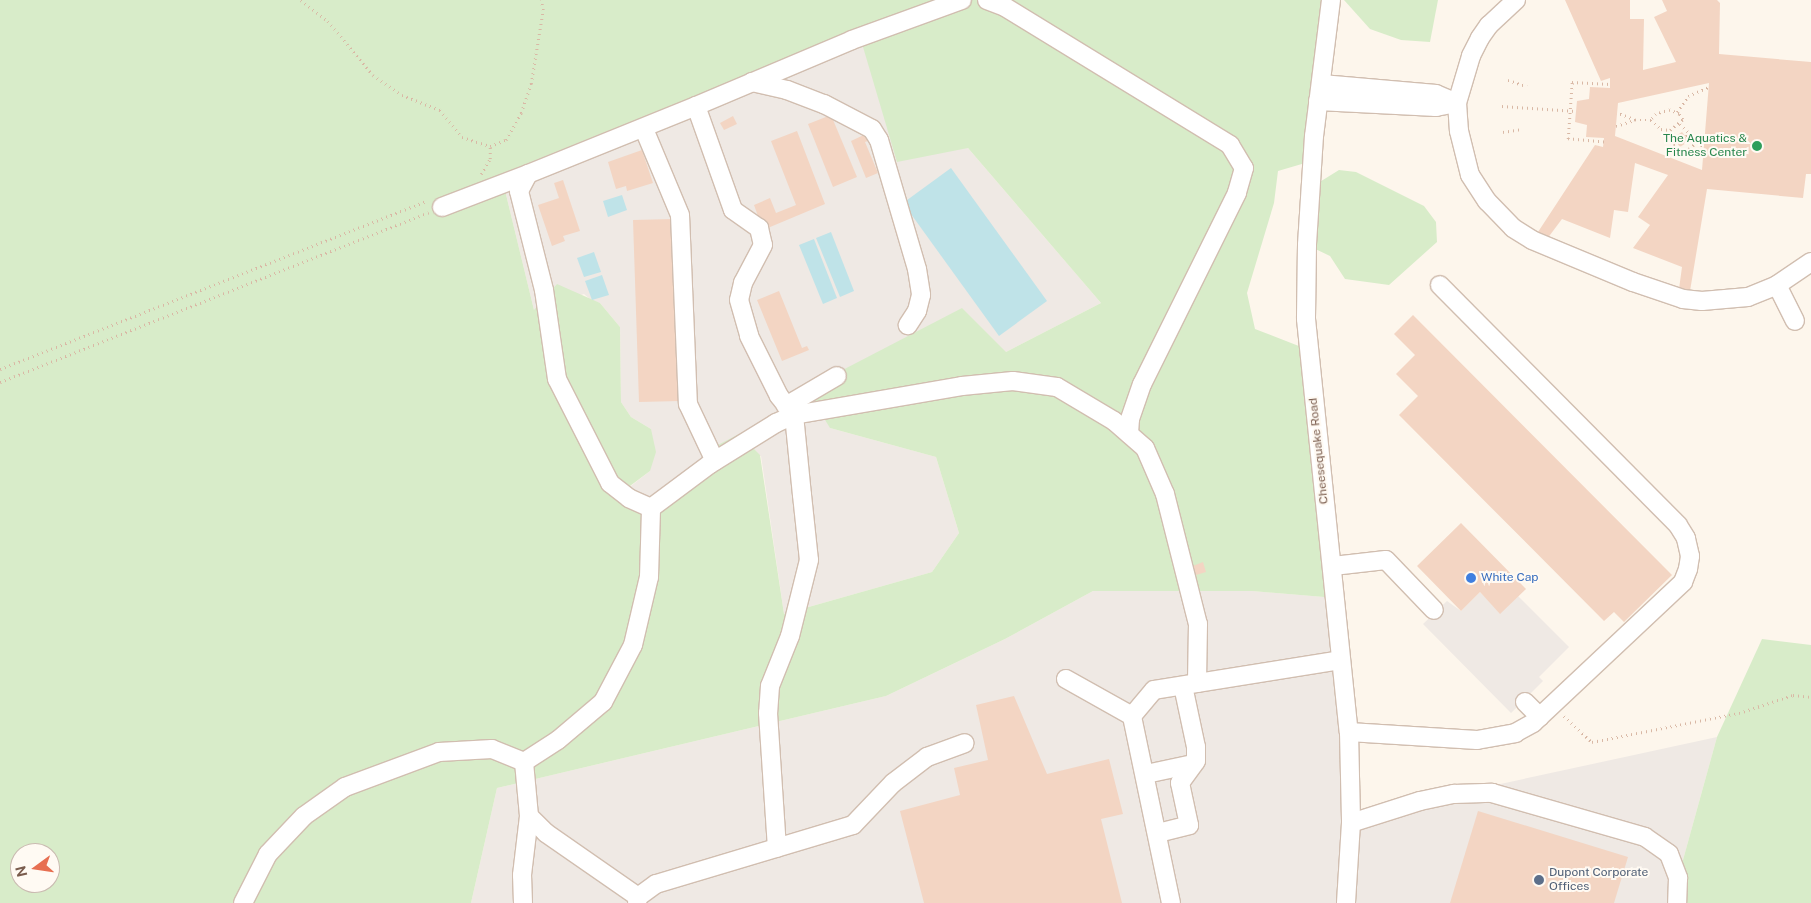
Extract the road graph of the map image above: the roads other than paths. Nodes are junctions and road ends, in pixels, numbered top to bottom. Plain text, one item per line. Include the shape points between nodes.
1 (962, 0) edge
2 (987, 0) edge
3 (1332, 0) edge
4 (1516, 0) edge
5 (752, 82) junction
6 (1320, 92) junction
7 (1457, 103) junction
8 (696, 106) junction
9 (644, 129) junction
10 (528, 174) junction
11 (439, 202) road end
12 (1811, 262) edge
13 (1440, 285) dead end
14 (1777, 285) junction
15 (1795, 321) dead end
16 (908, 325) dead end
17 (837, 376) dead end
18 (790, 411) junction
19 (1129, 434) junction
20 (715, 461) junction
21 (651, 508) junction
22 (1333, 566) junction
23 (1434, 610) dead end
24 (1342, 660) junction
25 (1066, 679) dead end
26 (1190, 684) junction
27 (1526, 702) dead end
28 (1546, 711) junction
29 (1132, 716) junction
30 (1349, 732) junction
31 (965, 743) dead end
32 (524, 762) junction
33 (1193, 764) junction
34 (1146, 774) junction
35 (529, 816) junction
36 (1351, 823) junction
37 (1158, 833) junction
38 (777, 848) junction
39 (637, 900) edge
40 (243, 903) edge
41 (523, 903) edge
42 (1172, 903) edge
43 (1346, 903) edge
44 (1677, 903) edge

1 - 5 street via 852,40
2 - 19 street via 1005,7 1230,145 1244,168 1237,193 1142,384 1130,419
3 - 6 street, Cheesequake Road
4 - 7 street via 1480,38 1470,56
5 - 8 street
5 - 16 street via 787,90 824,104 872,129 879,140 917,269 921,295 917,311
6 - 7 street via 1413,98 1436,107
6 - 22 street, Cheesequake Road via 1307,245 1306,319
7 - 14 street via 1458,131 1470,175 1494,209 1513,228 1532,240 1683,299 1729,301
8 - 9 street
8 - 18 street via 733,210 759,228 763,245 742,283 739,300 749,336
9 - 10 street
9 - 20 street via 680,215 688,404
10 - 11 street
10 - 21 street via 519,191 544,290 557,379 610,483 629,498
12 - 14 street
13 - 28 street via 1678,525 1686,538 1690,556 1683,582
14 - 15 street
17 - 18 street
18 - 19 street via 1013,381 1057,387 1114,421
18 - 20 street
18 - 38 street via 809,560 790,636 770,686 768,713
19 - 26 street via 1145,448 1166,494 1198,624
20 - 21 street
21 - 32 street via 649,577 633,645 602,702 558,740
22 - 23 street via 1386,560
22 - 24 street, Cheesequake Road
24 - 26 street
24 - 30 street, Cheesequake Road
25 - 29 street
26 - 29 street via 1154,690
26 - 33 street via 1196,747
27 - 28 street
28 - 30 street via 1514,733 1477,740
29 - 34 street
30 - 36 street, Cheesequake Road
31 - 38 street via 927,757 893,783 853,825
32 - 35 street
32 - 40 street via 492,749 439,752 345,787 304,816 268,854
33 - 34 street
33 - 37 street via 1180,783 1189,825
34 - 37 street
35 - 39 street via 546,833
35 - 41 street via 522,875
36 - 43 street, Cheesequake Road
36 - 44 street via 1420,801 1454,794 1492,793 1645,837 1668,854 1678,878
37 - 42 street
38 - 39 street via 656,884

